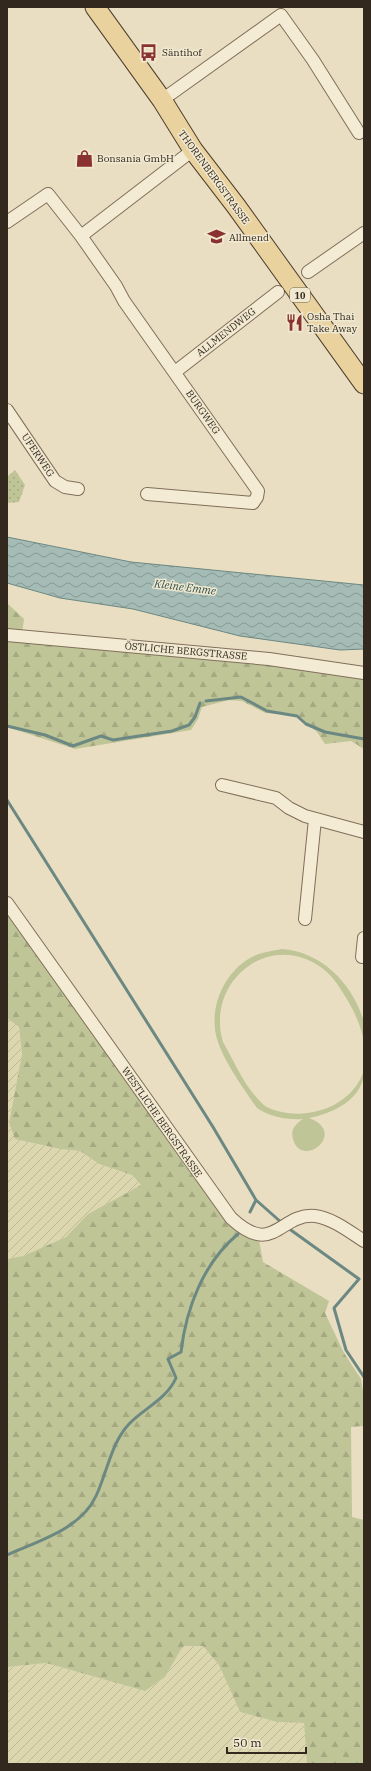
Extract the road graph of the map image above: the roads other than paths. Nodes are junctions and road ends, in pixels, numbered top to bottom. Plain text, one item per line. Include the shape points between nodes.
1 (95, 7) edge
2 (162, 100) junction
3 (359, 133) dead end
4 (193, 150) junction
5 (7, 222) edge
6 (364, 232) edge
7 (81, 236) junction
8 (308, 272) dead end
9 (278, 292) dead end
10 (175, 372) junction
11 (364, 384) edge
12 (7, 410) edge
13 (78, 489) dead end
14 (148, 494) dead end
15 (7, 635) edge
16 (364, 673) edge
17 (222, 785) dead end
18 (315, 819) junction
19 (364, 832) edge
20 (7, 904) edge
21 (305, 919) dead end
22 (364, 938) edge
23 (362, 957) dead end
24 (364, 1241) edge

1 - 2 main road, THORENBERGSTRASSE / 10
2 - 3 street via 281,15
2 - 4 main road, THORENBERGSTRASSE / 10
4 - 7 street
4 - 11 main road, THORENBERGSTRASSE / 10
5 - 7 street via 48,194
6 - 8 street
7 - 10 street, BURGWEG
9 - 10 street, ALLMENDWEG
10 - 14 street, BURGWEG via 254,484 258,491 257,497 252,503
12 - 13 street, UFERWEG via 56,481 65,487
15 - 16 street, ÖSTLICHE BERGSTRASSE via 269,659
17 - 18 street via 276,798 294,811
18 - 19 street
18 - 21 street
20 - 24 street, WESTLICHE BERGSTRASSE via 231,1218 246,1230 268,1234 303,1217 314,1216 324,1218
22 - 23 street

